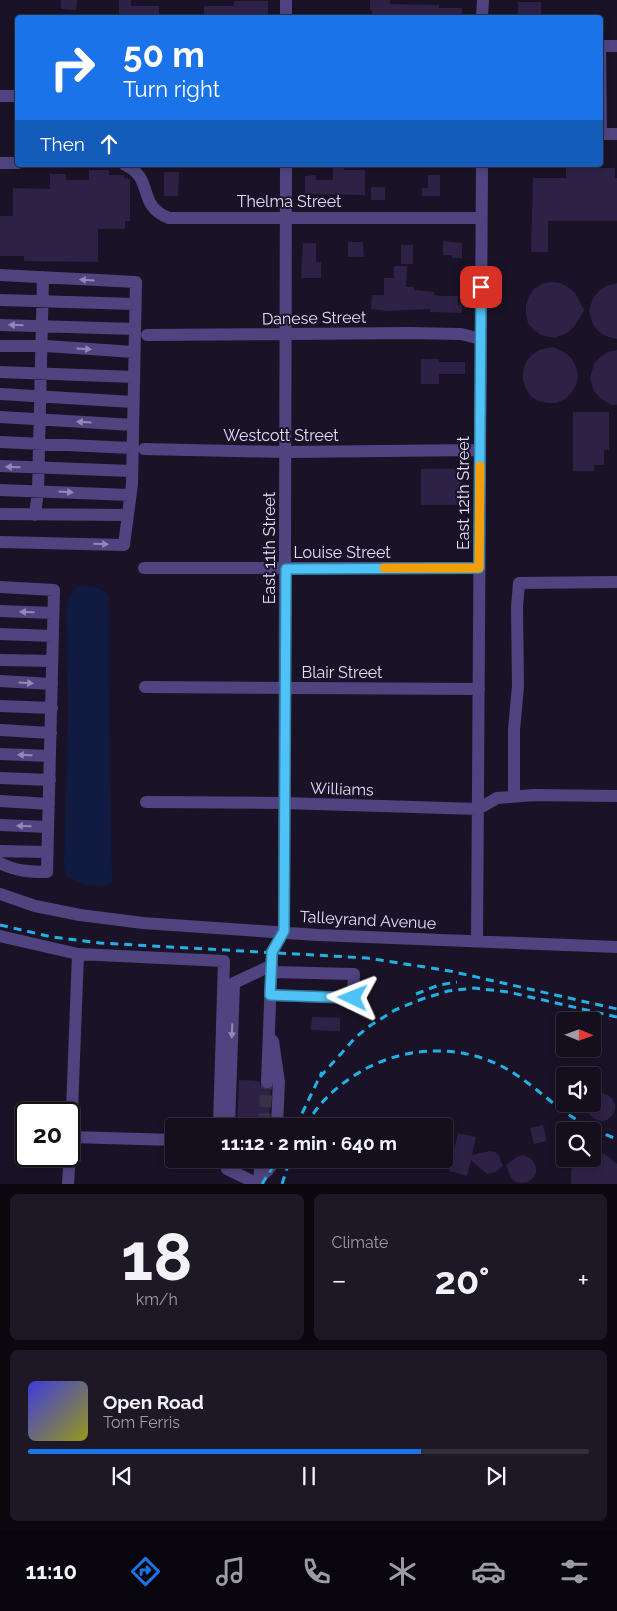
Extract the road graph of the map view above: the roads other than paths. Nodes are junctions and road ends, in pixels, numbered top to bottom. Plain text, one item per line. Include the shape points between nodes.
1 (286, 0) edge
2 (482, 0) edge
3 (286, 15) edge
4 (482, 15) edge
5 (603, 46) edge
6 (617, 46) edge
7 (0, 96) edge
8 (15, 96) edge
9 (603, 134) edge
10 (617, 134) edge
11 (0, 163) edge
12 (15, 163) edge
13 (129, 167) edge
14 (286, 167) edge
15 (482, 167) edge
16 (286, 218) junction
17 (481, 218) junction
18 (0, 275) edge
19 (44, 278) junction
20 (0, 300) edge
21 (43, 302) junction
22 (135, 304) junction
23 (0, 325) edge
24 (42, 326) junction
25 (135, 329) junction
26 (147, 335) dead end
27 (286, 335) junction
28 (481, 339) junction
29 (0, 346) edge
30 (42, 346) junction
31 (134, 352) junction
32 (0, 372) edge
33 (40, 373) junction
34 (134, 377) junction
35 (0, 394) edge
36 (40, 396) junction
37 (133, 402) junction
38 (0, 417) edge
39 (40, 419) junction
40 (133, 425) junction
41 (0, 442) edge
42 (38, 443) junction
43 (138, 449) junction
44 (480, 450) junction
45 (286, 452) junction
46 (0, 466) edge
47 (38, 468) junction
48 (132, 471) junction
49 (0, 490) edge
50 (38, 491) junction
51 (130, 496) junction
52 (0, 514) edge
53 (35, 514) junction
54 (127, 515) junction
55 (0, 542) edge
56 (144, 568) dead end
57 (479, 568) junction
58 (286, 569) junction
59 (617, 582) edge
60 (0, 587) edge
61 (0, 611) edge
62 (54, 613) junction
63 (0, 634) edge
64 (53, 636) junction
65 (0, 660) edge
66 (52, 662) junction
67 (0, 681) edge
68 (52, 684) junction
69 (145, 687) dead end
70 (285, 688) junction
71 (479, 689) junction
72 (0, 706) edge
73 (52, 708) junction
74 (0, 730) edge
75 (51, 733) junction
76 (0, 754) edge
77 (50, 756) junction
78 (0, 778) edge
79 (50, 780) junction
80 (514, 796) junction
81 (617, 796) edge
82 (0, 801) edge
83 (146, 802) dead end
84 (284, 803) junction
85 (49, 804) junction
86 (478, 809) junction
87 (0, 825) edge
88 (48, 827) junction
89 (0, 851) edge
90 (47, 852) junction
91 (0, 862) edge
92 (0, 894) edge
93 (284, 931) junction
94 (0, 936) edge
95 (477, 941) junction
96 (617, 947) edge
97 (78, 954) junction
98 (271, 968) junction
99 (270, 995) junction
100 (270, 1027) junction
101 (267, 1082) tunnel mouth
102 (72, 1102) edge
103 (219, 1118) edge
104 (228, 1118) edge
105 (278, 1118) edge
106 (80, 1137) edge
107 (165, 1140) edge
108 (69, 1167) edge
109 (227, 1168) edge
110 (260, 1168) edge
111 (269, 1168) edge
112 (259, 1182) edge
113 (68, 1184) edge

1 - 3 street
2 - 4 street
5 - 6 street
7 - 8 street
9 - 10 street
11 - 12 street
13 - 16 street, Thelma Street via 140,177 152,207 169,218
14 - 16 street, East 11th Street
15 - 17 street, East 12th Street
16 - 17 street, Thelma Street
16 - 27 street, East 11th Street
17 - 28 street, East 12th Street
18 - 19 street
19 - 21 street
22 -> 19 street via 136,282
20 - 21 street
21 - 22 street
21 - 24 street
22 - 25 street
24 -> 23 street
24 - 25 street
24 - 30 street
25 - 31 street
26 - 27 street, Danese Street
27 - 28 street, Danese Street via 461,334
27 - 45 street, East 11th Street
28 - 44 street, East 12th Street
29 - 30 street
30 -> 31 street
30 - 33 street
31 - 34 street
32 - 33 street
33 - 34 street
33 - 36 street
34 - 37 street
35 - 36 street
36 - 37 street
36 - 39 street
37 - 40 street
38 - 39 street
40 -> 39 street
39 - 42 street
40 - 43 street
41 - 42 street, Westcott Street
42 - 43 street, Westcott Street
42 - 47 street
43 - 45 street, Westcott Street
43 - 48 street
44 - 45 street, Westcott Street
44 - 57 street, East 12th Street
45 - 58 street, East 11th Street
47 -> 46 street
47 - 48 street
47 - 50 street
48 - 51 street
49 - 50 street
50 -> 51 street
50 - 53 street
51 - 54 street
52 - 53 street
53 - 54 street
55 -> 54 street via 124,545
56 - 58 street, Louise Street
57 - 58 street, Louise Street
57 - 71 street, East 12th Street
58 - 70 street, East 11th Street
59 - 80 street via 519,582
60 - 62 street via 54,590
62 -> 61 street
62 - 64 street
63 - 64 street
64 - 66 street
65 - 66 street
66 - 68 street
67 -> 68 street
68 - 73 street
69 - 70 street, Blair Street
70 - 71 street, Blair Street
70 - 84 street, East 11th Street
71 - 86 street, East 12th Street
72 - 73 street
73 - 75 street
74 - 75 street
75 - 77 street
77 -> 76 street
77 - 79 street
78 - 79 street
79 - 85 street
80 - 81 street
80 - 86 street via 497,798
82 - 85 street
83 - 84 street, Williams
84 - 86 street, Williams
84 - 93 street, East 11th Street
85 - 88 street
86 - 95 street, East 12th Street
88 -> 87 street
88 - 90 street
89 - 90 street
90 - 91 street via 46,872 9,868
92 - 93 street, Talleyrand Avenue via 35,906 80,915 134,922
93 - 95 street, Talleyrand Avenue
93 - 98 street via 272,952
94 - 97 street
95 - 96 street, Talleyrand Avenue
97 - 102 street
97 - 103 street via 224,961
98 - 99 street
98 - 99 street via 354,974 353,998
98 -> 104 street via 234,983
99 - 100 street
100 - 101 street
100 - 105 street via 279,1082
106 - 107 street
108 - 113 street
109 - 112 street
110 - 112 street
111 - 112 street

